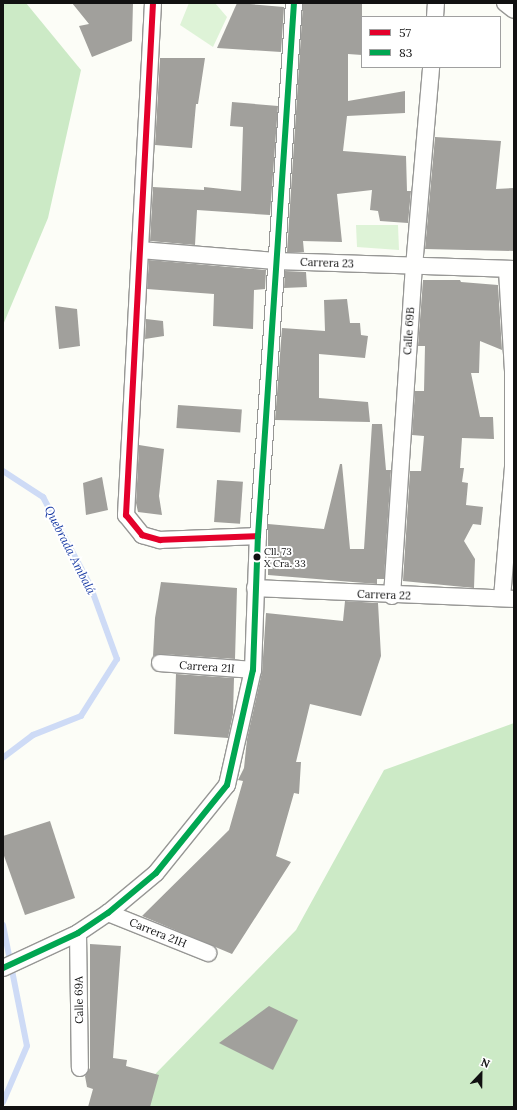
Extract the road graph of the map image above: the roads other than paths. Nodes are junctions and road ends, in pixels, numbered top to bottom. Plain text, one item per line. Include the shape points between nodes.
1 (153, 3) edge
2 (294, 3) edge
3 (436, 3) edge
4 (505, 3) edge
5 (514, 10) edge
6 (435, 16) edge
7 (431, 68) edge
8 (140, 250) junction
9 (276, 261) junction
10 (414, 267) junction
11 (510, 269) edge
12 (258, 536) junction
13 (255, 588) junction
14 (392, 596) junction
15 (508, 598) edge
16 (160, 663) dead end
17 (253, 670) junction
18 (108, 913) junction
19 (78, 933) junction
20 (208, 953) dead end
21 (3, 968) edge
22 (80, 1068) dead end

1 - 8 street
2 - 9 street
3 - 6 street
4 - 5 street
7 - 10 street, Calle 69B
8 - 9 street, Carrera 23
8 - 12 street via 126,515 142,535 160,540
9 - 10 street, Carrera 23
9 - 12 street
10 - 11 street, Carrera 23
10 - 14 street, Calle 69B
11 - 15 street via 513,467
12 - 13 street
13 - 14 street, Carrera 22
13 - 17 street
14 - 15 street, Carrera 22
16 - 17 street, Carrera 21I
17 - 18 street via 227,785 156,873
18 - 19 street
18 - 20 street, Carrera 21H
19 - 21 street
19 - 22 street, Calle 69A

